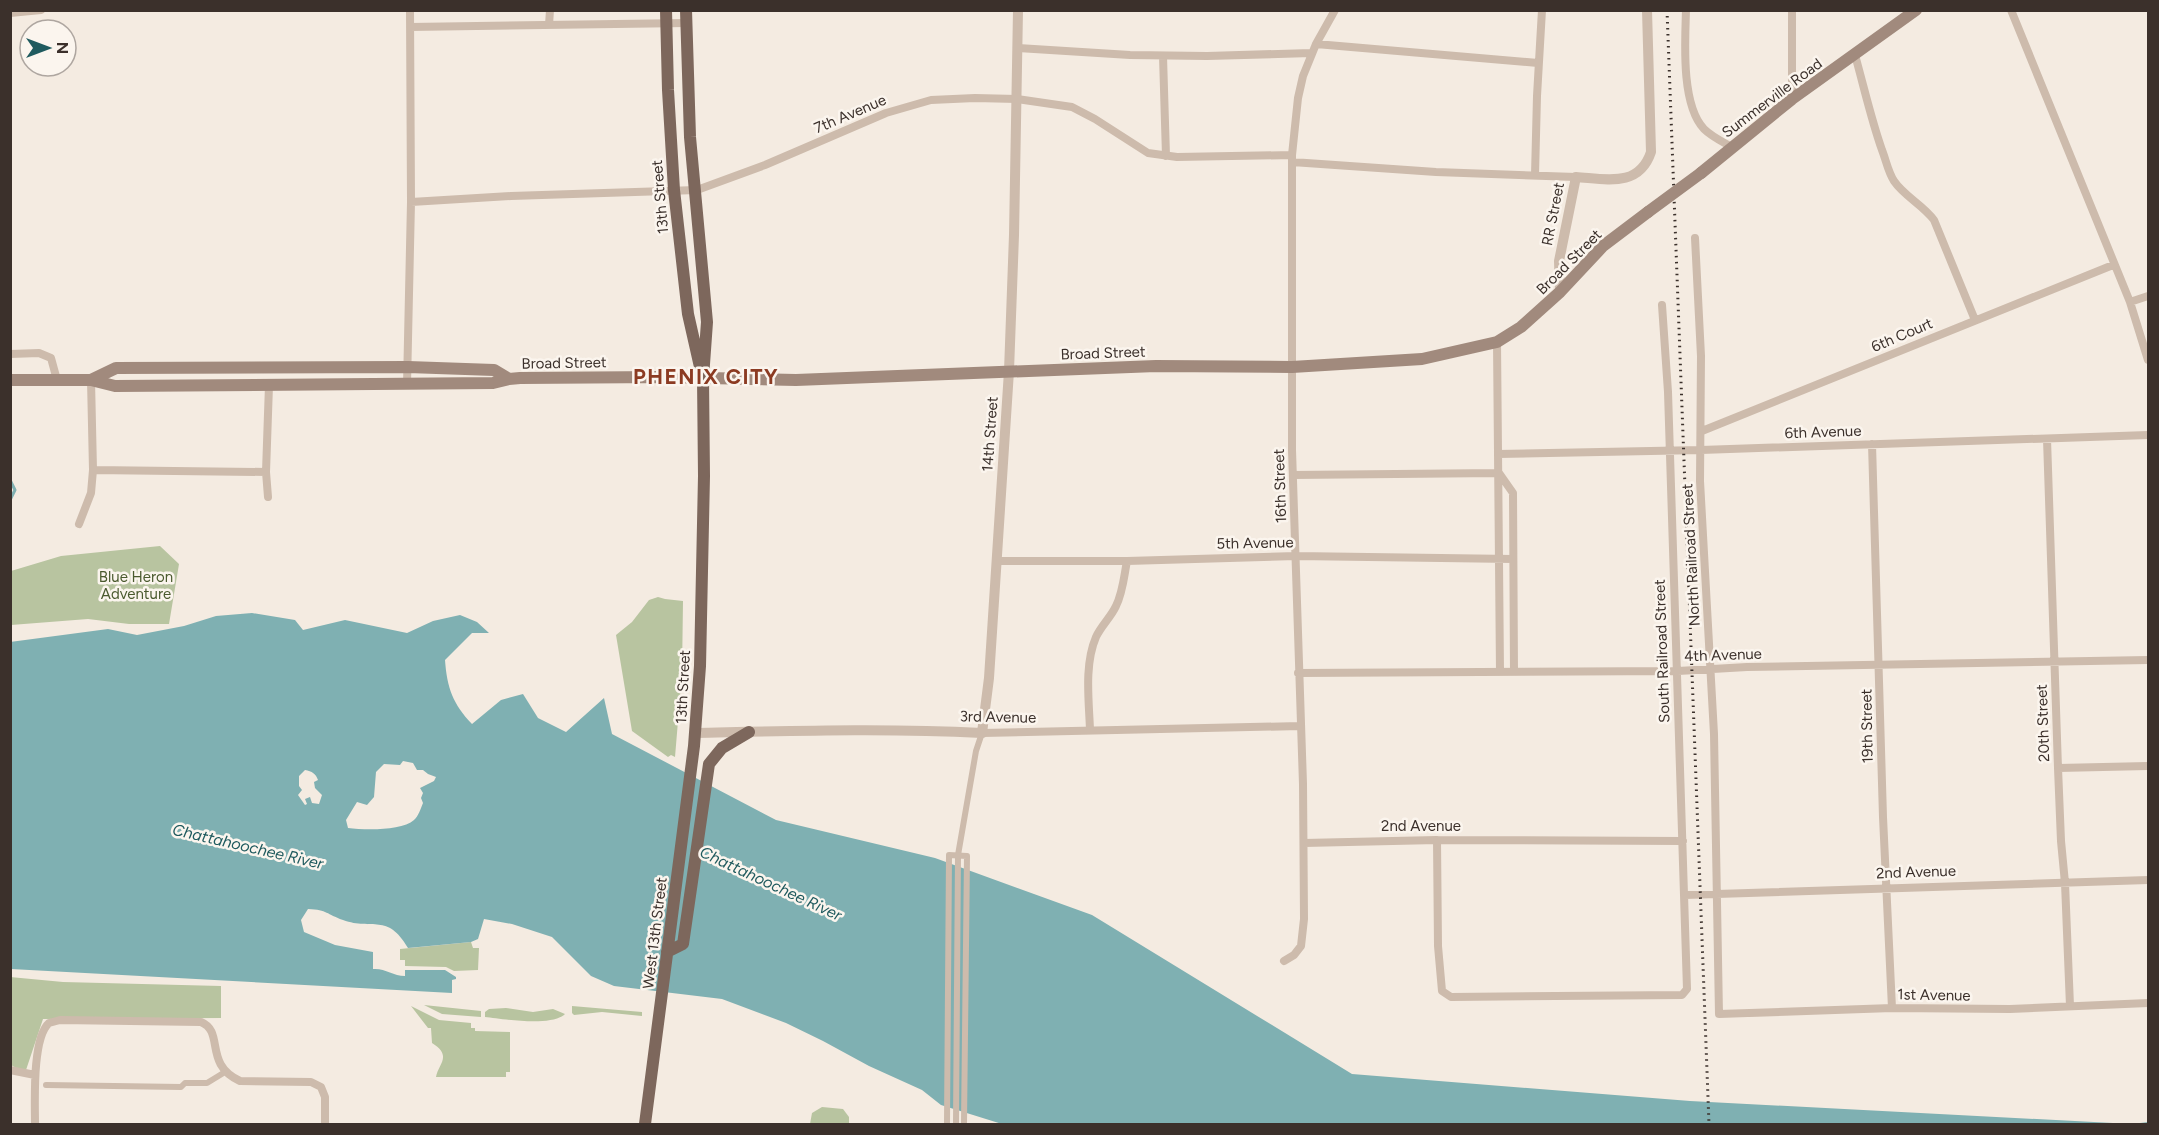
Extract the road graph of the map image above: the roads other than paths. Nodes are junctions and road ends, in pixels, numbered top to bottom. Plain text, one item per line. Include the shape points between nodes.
1 (41, 10) edge
2 (410, 10) edge
3 (550, 10) edge
4 (1018, 10) edge
5 (1335, 10) edge
6 (1542, 10) edge
7 (1647, 10) edge
8 (1686, 10) edge
9 (1792, 10) edge
10 (1916, 10) edge
11 (2011, 10) edge
12 (10, 13) edge
13 (666, 17) edge
14 (687, 17) edge
15 (549, 25) junction
16 (410, 27) junction
17 (1316, 44) junction
18 (1018, 48) junction
19 (1311, 53) junction
20 (1855, 55) junction
21 (1163, 56) junction
22 (1538, 63) junction
23 (1017, 99) junction
24 (1792, 99) junction
25 (1732, 147) junction
26 (1166, 156) junction
27 (1292, 159) junction
28 (1535, 175) junction
29 (1576, 177) junction
30 (674, 190) junction
31 (696, 190) junction
32 (411, 202) junction
33 (1648, 212) joint
34 (1695, 238) dead end
35 (2113, 265) junction
36 (1560, 292) junction
37 (2148, 296) edge
38 (2130, 302) junction
39 (1662, 305) dead end
40 (1975, 320) junction
41 (1497, 342) junction
42 (10, 354) edge
43 (2148, 360) edge
44 (408, 367) junction
45 (1292, 367) junction
46 (1010, 371) junction
47 (509, 378) junction
48 (703, 378) junction
49 (10, 380) edge
50 (57, 380) junction
51 (91, 380) junction
52 (407, 384) junction
53 (269, 385) junction
54 (1702, 431) junction
55 (2148, 435) edge
56 (2047, 439) junction
57 (1872, 444) junction
58 (1670, 450) junction
59 (1701, 450) junction
60 (1498, 454) junction
61 (93, 470) junction
62 (266, 472) junction
63 (1498, 473) junction
64 (1293, 475) junction
65 (268, 497) dead end
66 (79, 524) dead end
67 (1296, 556) junction
68 (1498, 559) junction
69 (1513, 559) junction
70 (997, 561) junction
71 (1127, 561) junction
72 (2148, 660) edge
73 (2055, 661) junction
74 (1880, 666) junction
75 (1711, 670) junction
76 (1678, 671) junction
77 (1500, 672) junction
78 (1514, 672) junction
79 (1298, 673) junction
80 (1300, 726) junction
81 (1090, 730) junction
82 (748, 732) junction
83 (982, 733) junction
84 (694, 740) junction
85 (2148, 765) edge
86 (2058, 768) junction
87 (1437, 840) junction
88 (1683, 841) junction
89 (1304, 843) junction
90 (2148, 880) edge
91 (2066, 883) junction
92 (1887, 889) junction
93 (1718, 894) junction
94 (1685, 895) junction
95 (668, 952) junction
96 (1284, 961) dead end
97 (2148, 1003) edge
98 (2070, 1006) junction
99 (1892, 1008) junction
100 (1719, 1014) joint
101 (10, 1070) edge
102 (225, 1072) junction
103 (35, 1075) junction
104 (46, 1085) dead end
105 (35, 1125) edge
106 (325, 1125) edge
107 (645, 1125) edge
108 (947, 1125) edge
109 (956, 1125) edge
110 (964, 1125) edge

1 - 12 street
2 - 16 street
3 - 15 street
4 - 18 street, 14th Street
5 - 17 street, 16th Street
6 - 22 street
7 - 29 street via 1651,152 1647,165 1637,174 1614,179
8 - 25 street via 1688,88 1694,110 1705,130
9 - 24 street
10 - 20 main road, Summerville Road
11 - 35 street
13 - 14 street
13 - 15 street
13 - 30 main road, 13th Street
14 - 31 main road, 13th Street via 690,137
15 - 16 street
16 - 32 street
17 - 19 street, 16th Street
17 - 22 street
18 - 21 street
18 - 23 street, 14th Street
19 - 21 street
19 - 27 street, 16th Street via 1298,98
20 - 24 main road, Summerville Road
20 - 40 street via 1894,181 1934,220
21 - 26 street
22 - 28 street
23 - 26 street, 7th Avenue via 1072,107 1137,148
23 - 31 street, 7th Avenue via 931,100 908,105
23 - 46 street, 14th Street
24 - 25 main road, Summerville Road
25 - 33 main road, Summerville Road, bridge
26 - 27 street, 7th Avenue
27 - 28 street, 7th Avenue via 1436,172
27 - 45 street, 16th Street
28 - 29 street
29 - 36 street, RR Street via 1559,261
30 - 31 street, 7th Avenue
30 - 32 street, 7th Avenue
30 - 48 main road, 13th Street via 688,314
31 - 48 main road, 13th Street via 707,322
32 - 44 street
33 - 36 main road, Broad Street via 1603,246
34 - 54 street, North Railroad Street
35 - 38 street
35 - 40 street, 6th Court
36 - 41 main road, Broad Street via 1521,327
37 - 38 street
38 - 43 street
39 - 58 street, South Railroad Street
40 - 54 street, 6th Court
41 - 45 main road, Broad Street via 1422,359
41 - 60 street
42 - 50 street via 39,353 51,358
44 - 47 main road, Broad Street via 494,370
44 - 51 main road, Broad Street via 116,368
44 - 52 street
45 - 46 main road, Broad Street via 1184,365
45 - 64 street, 16th Street
46 - 48 main road, Broad Street via 795,380
46 - 70 street, 14th Street
47 - 48 main road, Broad Street
47 - 52 main road, Broad Street via 493,383
48 - 84 main road, 13th Street via 702,577
49 - 50 main road, Broad Street
50 - 51 main road, Broad Street
51 - 53 main road, Broad Street via 116,386
51 - 61 street
52 - 53 main road, Broad Street
53 - 62 street
54 - 59 street, North Railroad Street
55 - 56 street, 6th Avenue
56 - 57 street, 6th Avenue
56 - 73 street, 20th Street
57 - 59 street, 6th Avenue
57 - 74 street, 19th Street
58 - 59 street, 6th Avenue
58 - 60 street, 6th Avenue
58 - 76 street, South Railroad Street
59 - 75 street, North Railroad Street
60 - 63 street
61 - 62 street
61 - 66 street via 92,493
62 - 65 street
63 - 64 street
63 - 68 street
63 - 69 street via 1513,494
64 - 67 street, 16th Street
67 - 68 street, 5th Avenue
67 - 71 street, 5th Avenue
67 - 79 street, 16th Street
68 - 69 street, 5th Avenue
68 - 77 street
69 - 78 street
70 - 71 street, 5th Avenue
70 - 83 street, 14th Street
71 - 81 street via 1116,607 1096,638 1091,660
72 - 73 street, 4th Avenue
73 - 74 street, 4th Avenue
73 - 86 street, 20th Street
74 - 75 street, 4th Avenue
74 - 92 street, 19th Street
75 - 76 street, 4th Avenue
75 - 93 street, North Railroad Street
76 - 78 street, 4th Avenue
76 - 88 street, South Railroad Street
77 - 78 street, 4th Avenue
77 - 79 street, 4th Avenue
79 - 80 street, 16th Street
80 - 81 street, 3rd Avenue
80 - 89 street, 16th Street
81 - 83 street, 3rd Avenue
82 - 83 street, 3rd Avenue
82 - 84 street, 3rd Avenue
82 - 95 main road via 722,748 709,764 683,944
83 - 109 street, 14th Street via 958,855
84 - 95 main road, West 13th Street
85 - 86 street
86 - 91 street, 20th Street
87 - 88 street, 2nd Avenue
87 - 89 street, 2nd Avenue
87 - 94 street, South Railroad Street via 1442,991 1451,998 1682,995 1687,989
88 - 94 street, South Railroad Street
89 - 96 street, 16th Street via 1301,946
90 - 91 street, 2nd Avenue
91 - 92 street, 2nd Avenue
91 - 98 street, 20th Street
92 - 93 street, 2nd Avenue
92 - 99 street, 19th Street
93 - 94 street, 2nd Avenue
93 - 100 street, North Railroad Street
95 - 107 main road, West 13th Street
97 - 98 street, 1st Avenue
98 - 99 street, 1st Avenue
99 - 100 street, 1st Avenue
101 - 103 street
102 - 103 street via 213,1033 201,1022 60,1020 49,1023 41,1035
102 - 104 street via 207,1083 185,1083 181,1087
102 - 106 street via 240,1081 311,1082 321,1087
103 - 105 street
108 - 110 street, bridge via 950,855 967,856

